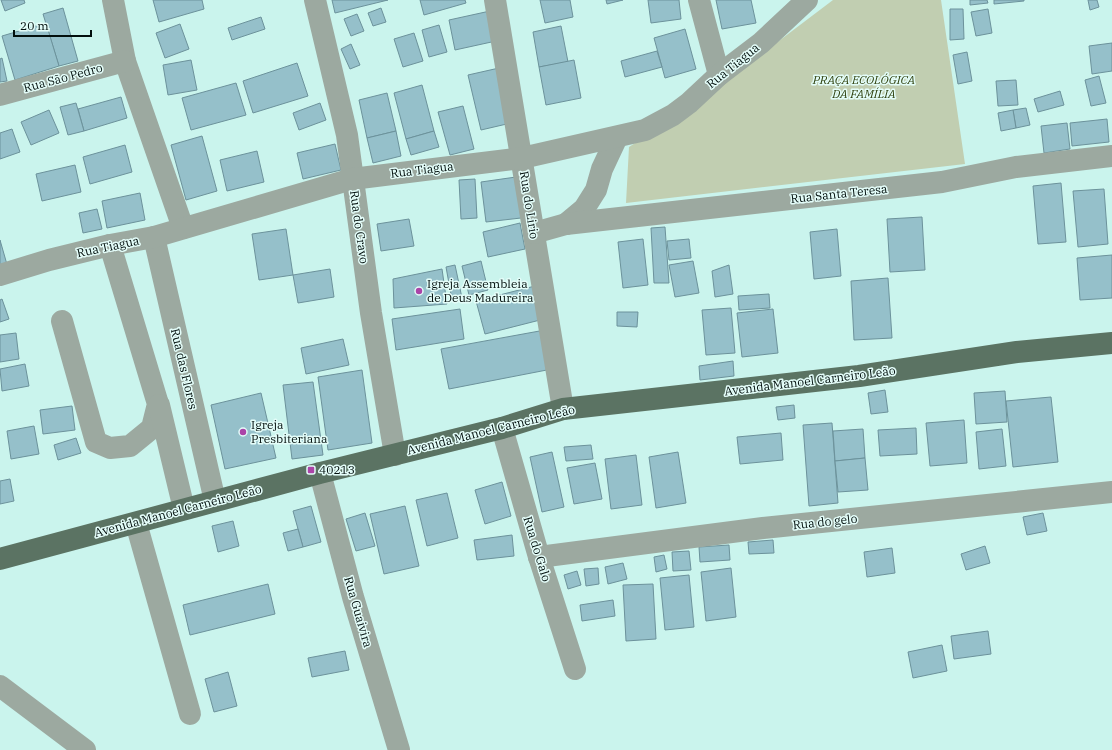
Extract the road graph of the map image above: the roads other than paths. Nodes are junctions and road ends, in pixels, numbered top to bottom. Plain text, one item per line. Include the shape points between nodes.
1 (113, 0) edge
2 (315, 0) edge
3 (495, 0) edge
4 (699, 0) edge
5 (808, 0) edge
6 (125, 61) junction
7 (719, 75) junction
8 (0, 95) edge
9 (616, 137) junction
10 (1112, 156) edge
11 (522, 158) junction
12 (352, 179) junction
13 (566, 224) junction
14 (183, 228) junction
15 (534, 233) junction
16 (154, 237) junction
17 (110, 245) junction
18 (0, 275) edge
19 (62, 321) dead end
20 (1112, 343) edge
21 (158, 404) junction
22 (563, 409) junction
23 (502, 428) junction
24 (395, 455) junction
25 (320, 473) junction
26 (1112, 492) edge
27 (215, 501) junction
28 (184, 509) junction
29 (136, 523) junction
30 (539, 557) junction
31 (0, 559) edge
32 (575, 669) dead end
33 (0, 686) edge
34 (190, 714) dead end
35 (85, 750) edge
36 (399, 750) edge

1 - 6 street
2 - 12 street, Rua do Cravo via 347,135
3 - 11 street, Rua do Lirio
4 - 7 street
5 - 7 street, Rua Tiagua via 761,43
6 - 8 street, Rua São Pedro
6 - 14 street
7 - 9 street, Rua Tiagua via 673,114 645,130
9 - 11 street, Rua Tiagua
9 - 13 street via 596,190 584,209
10 - 13 street, Rua Santa Teresa via 1016,166 942,182
11 - 12 street, Rua Tiagua
11 - 15 street, Rua do Lirio
12 - 14 street, Rua Tiagua
12 - 24 street, Rua do Cravo
13 - 15 street
14 - 16 street, Rua Tiagua
15 - 22 street, Rua do Lirio
16 - 17 street, Rua Tiagua
16 - 27 street, Rua das Flores
17 - 18 street, Rua Tiagua
17 - 21 street
19 - 21 street via 96,442 110,448 130,446 152,428
20 - 22 main road, Avenida Manoel Carneiro Leão via 1017,352 859,376
21 - 28 street
22 - 23 main road, Avenida Manoel Carneiro Leão
23 - 24 main road, Avenida Manoel Carneiro Leão
23 - 30 street, Rua do Galo
24 - 25 main road, Avenida Manoel Carneiro Leão
25 - 27 main road, Avenida Manoel Carneiro Leão
25 - 36 street, Rua Guaivira via 353,597
26 - 30 street, Rua do gelo via 762,528
27 - 28 main road, Avenida Manoel Carneiro Leão
28 - 29 main road, Avenida Manoel Carneiro Leão
29 - 31 main road, Avenida Manoel Carneiro Leão
29 - 34 street
30 - 32 street, Rua do Galo
33 - 35 street

